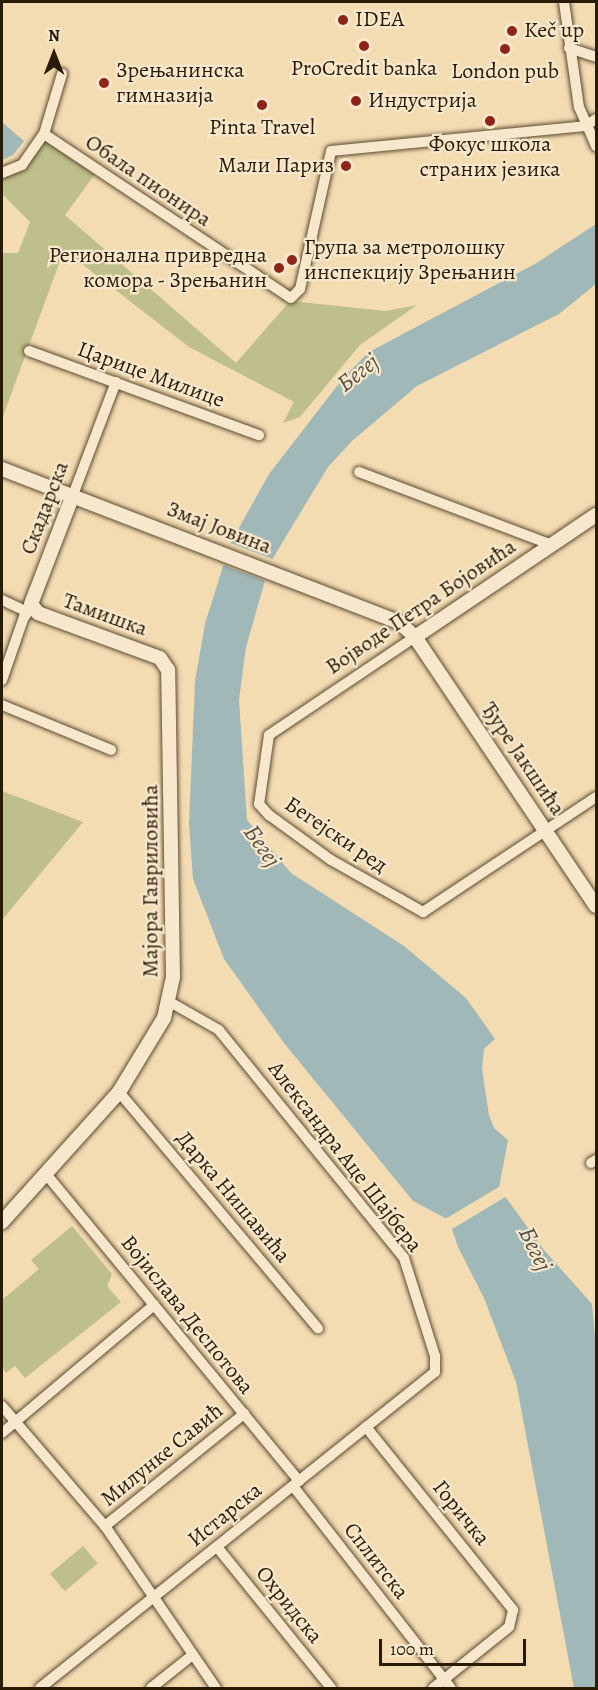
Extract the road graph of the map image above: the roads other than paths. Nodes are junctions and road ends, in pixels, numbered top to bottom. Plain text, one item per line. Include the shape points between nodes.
1 (564, 2) edge
2 (569, 48) junction
3 (597, 57) edge
4 (62, 74) dead end
5 (597, 119) edge
6 (585, 126) junction
7 (44, 134) junction
8 (597, 146) edge
9 (2, 173) edge
10 (28, 351) dead end
11 (116, 382) junction
12 (259, 435) dead end
13 (2, 469) edge
14 (359, 472) dead end
15 (73, 495) junction
16 (597, 515) edge
17 (552, 545) junction
18 (2, 600) edge
19 (29, 609) junction
20 (415, 637) junction
21 (165, 662) joint
22 (2, 680) edge
23 (2, 705) edge
24 (268, 735) joint
25 (111, 750) dead end
26 (597, 797) edge
27 (546, 830) junction
28 (597, 906) edge
29 (170, 1002) junction
30 (119, 1092) junction
31 (46, 1174) junction
32 (2, 1222) edge
33 (154, 1305) junction
34 (318, 1328) dead end
35 (435, 1372) joint
36 (2, 1406) edge
37 (244, 1414) junction
38 (15, 1422) junction
39 (366, 1427) junction
40 (2, 1433) edge
41 (296, 1483) junction
42 (105, 1526) junction
43 (217, 1547) junction
44 (152, 1599) junction
45 (190, 1657) junction
46 (448, 1684) edge
47 (40, 1689) edge
48 (151, 1689) edge
49 (216, 1689) edge
50 (332, 1689) edge
51 (433, 1689) edge

1 - 2 street
2 - 3 street
2 - 6 street
4 - 7 street
5 - 6 street
6 - 7 street, Обала пионира via 331,151 300,289 291,298
6 - 8 street
7 - 9 street via 22,165
10 - 11 street, Царице Милице
11 - 12 street, Царице Милице
11 - 15 street, Скадарска
13 - 15 street, Змај Јовина
14 - 17 street
15 - 19 street, Скадарска
15 - 20 street, Змај Јовина via 399,622
16 - 17 street, Војводе Петра Бојовића
17 - 20 street, Војводе Петра Бојовића
18 - 19 street, Тамишка
19 - 21 street, Тамишка
19 - 22 street, Скадарска
20 - 24 street, Војводе Петра Бојовића
20 - 27 street, Ђуре Јакшића
21 - 29 street, Мајора Гавриловића via 174,909
23 - 25 street
24 - 27 street, Бегејски ред via 259,804 331,860 423,912
26 - 27 street
27 - 28 street, Ђуре Јакшића
29 - 30 street, Мајора Гавриловића
29 - 35 street, Александра Аце Шајбера via 219,1030 404,1258 435,1356
30 - 31 street, Мајора Гавриловића
30 - 34 street, Дарка Нишавића
31 - 32 street, Мајора Гавриловића
31 - 33 street, Војислава Деспотова
33 - 37 street, Војислава Деспотова
33 - 38 street
35 - 39 street, Истарска
36 - 38 street
37 - 41 street, Војислава Деспотова
37 - 42 street, Милунке Савић
38 - 40 street
38 - 42 street
39 - 41 street, Истарска
39 - 46 street, Горичка via 511,1605 509,1627
41 - 43 street, Истарска
41 - 46 street, Сплитска
42 - 44 street
43 - 44 street, Истарска
43 - 50 street, Охридска
44 - 45 street
44 - 47 street, Истарска
45 - 48 street
45 - 49 street
46 - 51 street

